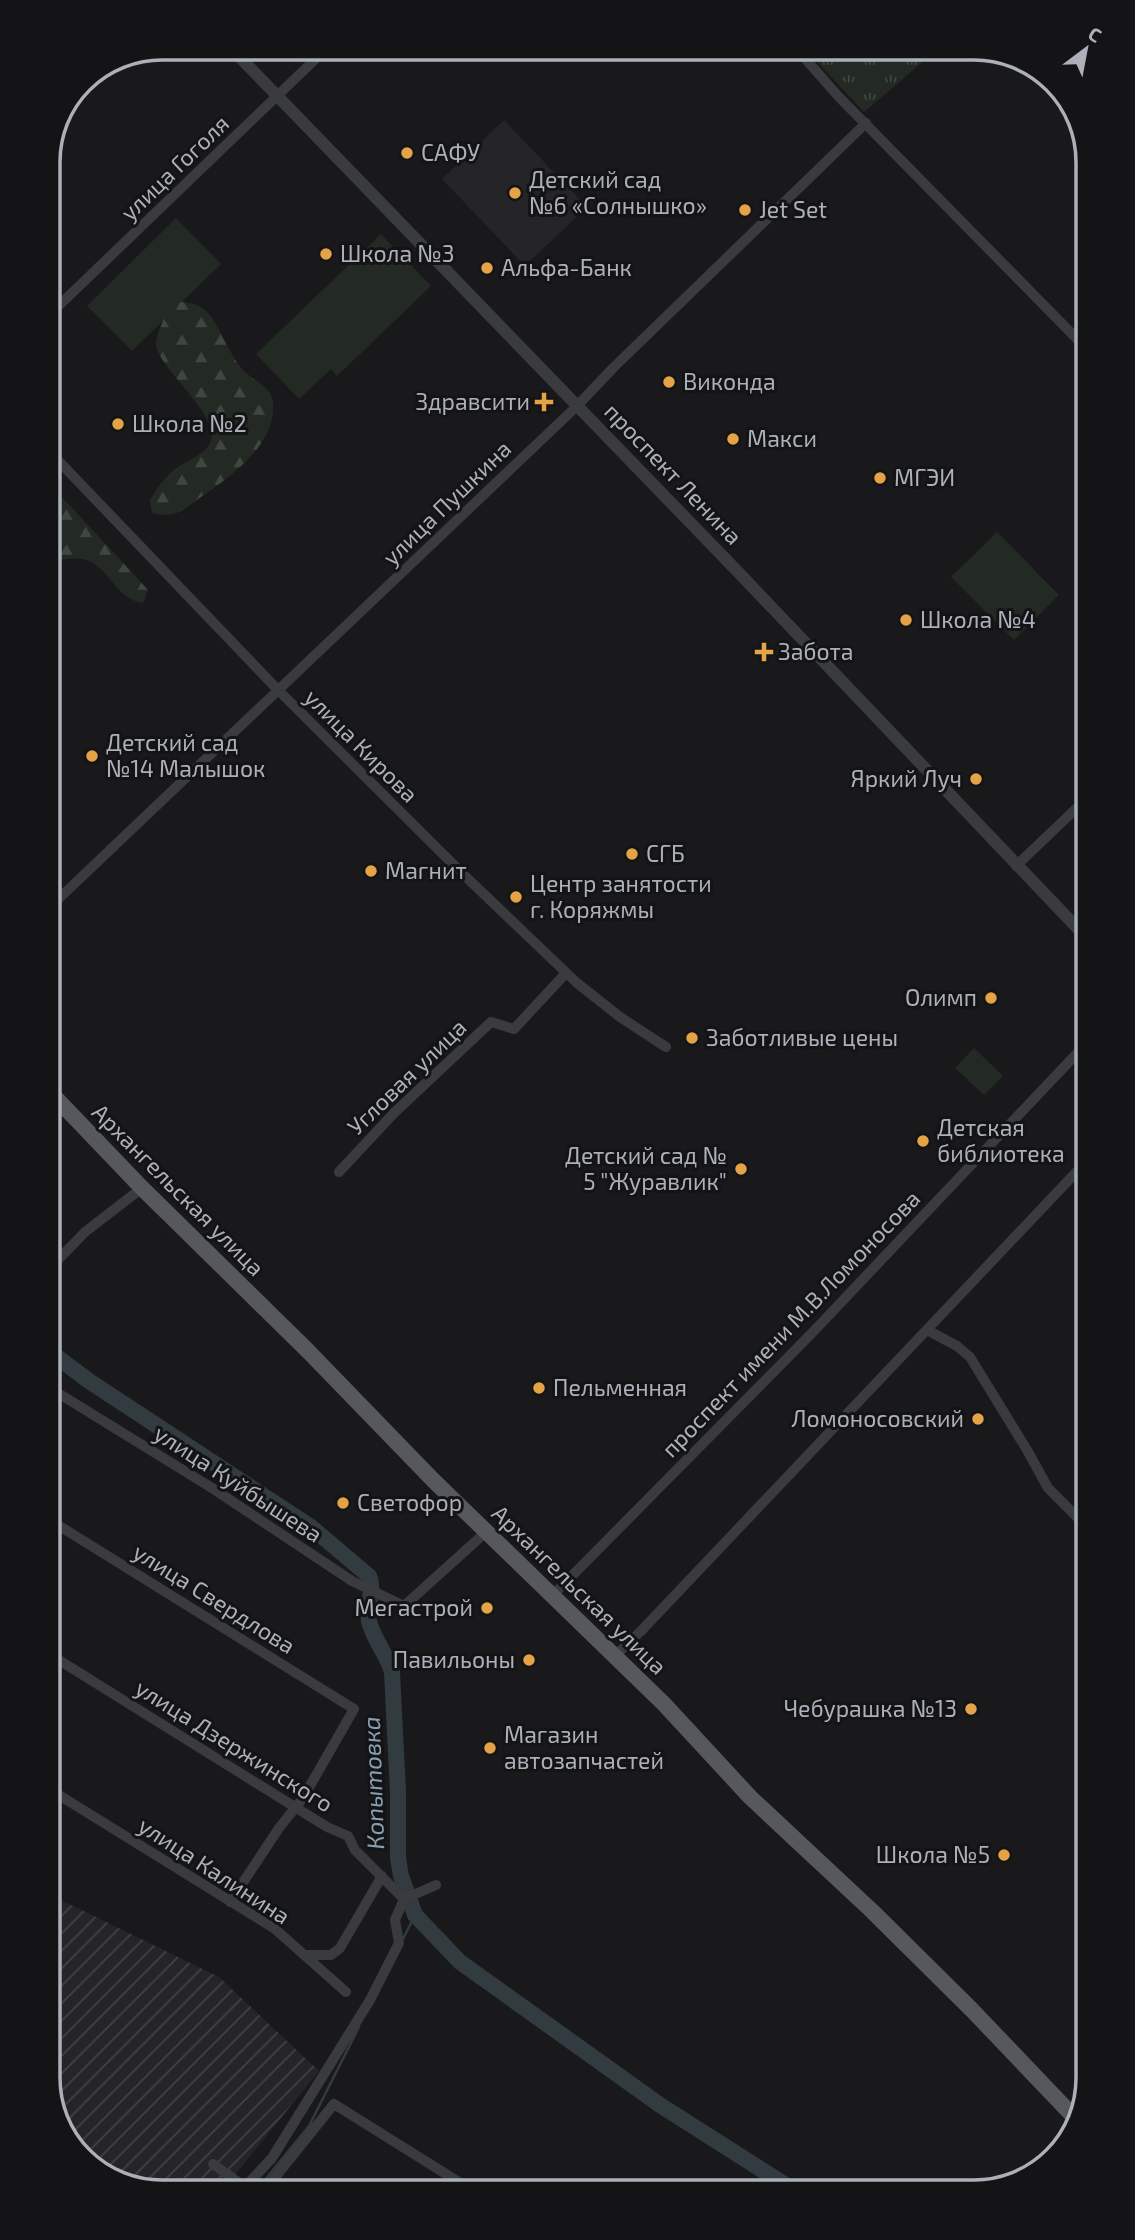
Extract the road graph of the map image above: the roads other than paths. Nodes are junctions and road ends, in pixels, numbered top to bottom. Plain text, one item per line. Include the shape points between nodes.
1 (242, 59) edge
2 (316, 59) edge
3 (807, 60) edge
4 (278, 96) junction
5 (866, 123) junction
6 (60, 305) edge
7 (1076, 338) edge
8 (577, 406) junction
9 (60, 462) edge
10 (278, 690) junction
11 (1076, 809) edge
12 (1016, 866) junction
13 (60, 896) edge
14 (1076, 927) edge
15 (566, 973) junction
16 (666, 1047) dead end
17 (1076, 1054) edge
18 (60, 1102) edge
19 (339, 1172) dead end
20 (1076, 1172) edge
21 (142, 1188) junction
22 (59, 1258) edge
23 (926, 1330) junction
24 (59, 1394) edge
25 (1076, 1516) edge
26 (59, 1526) edge
27 (486, 1532) junction
28 (553, 1595) junction
29 (615, 1656) junction
30 (59, 1660) edge
31 (59, 1795) edge
32 (295, 1807) junction
33 (383, 1877) junction
34 (436, 1885) dead end
35 (404, 1899) junction
36 (230, 1902) junction
37 (304, 1955) junction
38 (346, 1992) dead end
39 (1070, 2113) edge
40 (213, 2164) dead end
41 (274, 2179) edge
42 (235, 2180) edge
43 (252, 2180) edge
44 (456, 2180) edge

1 - 4 street, проспект Ленина
2 - 4 street, улица Гоголя
3 - 5 street
4 - 6 street, улица Гоголя
4 - 8 street, проспект Ленина
5 - 7 street
5 - 8 street, улица Пушкина
8 - 10 street, улица Пушкина
8 - 12 street, проспект Ленина
9 - 10 street, улица Кирова
10 - 13 street, улица Пушкина
10 - 15 street, улица Кирова
11 - 12 street
12 - 14 street, проспект Ленина
15 - 16 street, улица Кирова
15 - 19 street, Угловая улица via 514,1029 491,1022
17 - 28 street, проспект имени М.В.Ломоносова via 812,1333
18 - 21 main road, Архангельская улица
20 - 23 street
21 - 22 street
21 - 27 main road, Архангельская улица
23 - 25 street via 970,1357 1048,1488
23 - 29 street
24 - 27 street, улица Куйбышева via 352,1581 404,1606
26 - 32 street, улица Свердлова via 354,1709
27 - 28 main road, Архангельская улица
28 - 29 main road, Архангельская улица
29 - 39 main road, Архангельская улица via 750,1797 872,1911
30 - 32 street, улица Дзержинского
31 - 36 street, улица Калинина
32 - 33 street, улица Дзержинского via 348,1836 355,1850
32 - 36 street
33 - 35 street, улица Дзержинского
33 - 37 street via 341,1948 331,1955
34 - 35 street
35 - 43 street via 395,1920 399,1943 370,2000 272,2158
36 - 37 street, улица Калинина via 275,1929
37 - 38 street, улица Калинина
40 - 42 street
41 - 44 street via 334,2104

